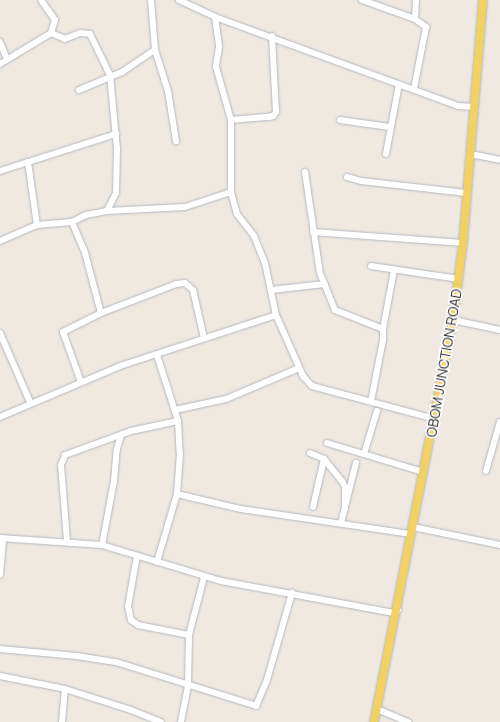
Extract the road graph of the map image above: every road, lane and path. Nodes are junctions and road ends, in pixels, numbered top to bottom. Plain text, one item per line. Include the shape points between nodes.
1 (41, 0) edge
2 (152, 0) edge
3 (179, 0) edge
4 (362, 0) edge
5 (416, 0) edge
6 (483, 0) edge
7 (216, 17) junction
8 (415, 19) junction
9 (52, 33) junction
10 (272, 36) junction
11 (0, 42) edge
12 (155, 50) junction
13 (7, 59) junction
14 (0, 64) edge
15 (110, 75) junction
16 (399, 84) junction
17 (414, 89) junction
18 (79, 90) dead end
19 (474, 107) junction
20 (231, 120) junction
21 (340, 120) dead end
22 (390, 127) junction
23 (116, 134) junction
24 (176, 141) dead end
25 (386, 154) dead end
26 (470, 154) junction
27 (500, 160) edge
28 (28, 162) junction
29 (0, 171) edge
30 (305, 172) dead end
31 (347, 177) dead end
32 (231, 192) junction
33 (466, 193) junction
34 (107, 211) junction
35 (72, 222) junction
36 (37, 225) junction
37 (313, 232) junction
38 (0, 241) edge
39 (463, 243) junction
40 (371, 266) dead end
41 (394, 270) junction
42 (459, 279) junction
43 (325, 284) junction
44 (271, 290) junction
45 (100, 313) junction
46 (276, 315) junction
47 (453, 320) junction
48 (383, 329) junction
49 (500, 330) edge
50 (0, 333) edge
51 (204, 338) junction
52 (157, 355) junction
53 (299, 368) junction
54 (80, 382) junction
55 (371, 401) junction
56 (30, 402) junction
57 (175, 410) junction
58 (377, 411) dead end
59 (0, 417) edge
60 (435, 419) junction
61 (178, 421) junction
62 (500, 422) edge
63 (121, 435) junction
64 (110, 439) junction
65 (326, 443) dead end
66 (116, 449) junction
67 (310, 453) dead end
68 (364, 454) junction
69 (324, 459) junction
70 (356, 463) dead end
71 (486, 471) dead end
72 (423, 472) junction
73 (177, 494) junction
74 (313, 507) dead end
75 (345, 509) junction
76 (341, 523) junction
77 (412, 531) junction
78 (2, 538) edge
79 (67, 541) junction
80 (102, 545) junction
81 (500, 545) edge
82 (137, 556) junction
83 (157, 562) junction
84 (0, 575) edge
85 (204, 577) junction
86 (292, 592) junction
87 (398, 610) junction
88 (189, 635) junction
89 (0, 649) edge
90 (1, 675) edge
91 (188, 686) junction
92 (65, 689) junction
93 (377, 709) junction
94 (62, 722) edge
95 (161, 722) edge
96 (181, 722) edge
97 (374, 722) edge
98 (408, 722) edge

1 - 9 street via 55,20
2 - 12 street
3 - 7 street
4 - 8 street
5 - 8 street
6 - 19 main road, OBOM JUNCTION ROAD
7 - 10 street
7 - 20 street via 219,46 216,67
8 - 17 street via 426,27
9 - 13 street
9 - 15 street via 65,39 80,33 90,34
10 - 16 street
10 - 20 street via 276,112 269,117
11 - 13 street
12 - 15 street via 122,72
12 - 24 street via 168,91
13 - 14 street
15 - 18 street
15 - 23 street
16 - 17 street
16 - 22 street
17 - 19 street via 458,106
19 - 26 main road, OBOM JUNCTION ROAD
20 - 32 street
21 - 22 street
22 - 25 street
23 - 28 street
23 - 34 street via 116,193
26 - 27 street
26 - 33 main road, OBOM JUNCTION ROAD
28 - 29 street
28 - 36 street
30 - 37 street
31 - 33 street via 368,182
32 - 34 street via 185,207
32 - 44 street via 237,214 254,236
33 - 39 main road, OBOM JUNCTION ROAD
34 - 35 street via 86,215
35 - 36 street
35 - 45 street via 85,253
36 - 38 street
37 - 39 street
37 - 43 street
39 - 42 main road, OBOM JUNCTION ROAD
40 - 41 street
41 - 42 street
41 - 48 street
42 - 47 main road, OBOM JUNCTION ROAD
43 - 44 street
43 - 48 street via 335,310
44 - 46 street
45 - 51 street via 185,283 193,290
45 - 54 street via 63,332
46 - 51 street
46 - 53 street
47 - 49 street
47 - 60 main road, OBOM JUNCTION ROAD
48 - 55 street
50 - 56 street
51 - 52 street
52 - 54 street
52 - 57 street
53 - 55 street via 312,386
53 - 57 street via 226,400
54 - 56 street
55 - 60 street
56 - 59 street
57 - 61 street
58 - 68 street
60 - 72 main road, OBOM JUNCTION ROAD
61 - 63 street via 154,424
61 - 73 street via 180,454
62 - 71 street
63 - 64 street
63 - 66 street
64 - 66 street
64 - 79 street via 65,455 62,459
65 - 68 street
66 - 80 street via 114,481
67 - 69 street
68 - 72 street
69 - 74 street
69 - 75 street via 344,484
70 - 75 street
72 - 77 main road, OBOM JUNCTION ROAD
73 - 76 street via 241,509
73 - 83 street
75 - 76 street
76 - 77 street
77 - 81 street
77 - 87 main road, OBOM JUNCTION ROAD
78 - 79 street
78 - 84 street
79 - 80 street
80 - 82 street
82 - 83 street
82 - 88 street via 128,606 131,620 138,624
83 - 85 street
85 - 86 street
85 - 88 street
86 - 87 street via 394,613
86 - 91 street via 259,703 252,706
87 - 93 main road, OBOM JUNCTION ROAD
88 - 91 street
89 - 91 street via 116,662
90 - 92 street
91 - 96 street
92 - 94 street
92 - 95 street
93 - 97 main road, OBOM JUNCTION ROAD
93 - 98 street

